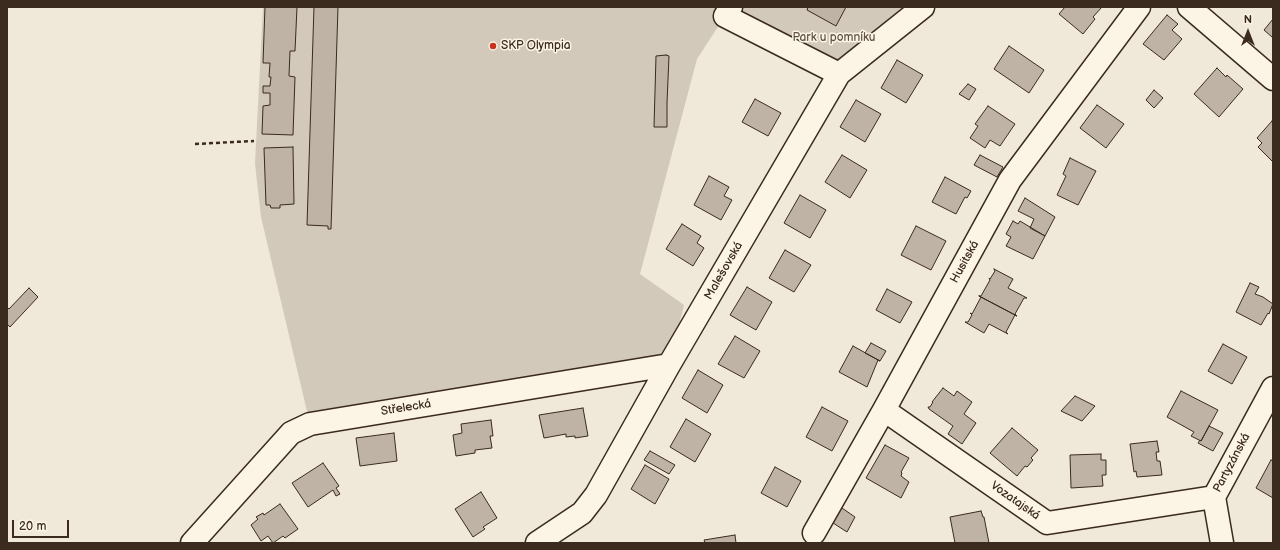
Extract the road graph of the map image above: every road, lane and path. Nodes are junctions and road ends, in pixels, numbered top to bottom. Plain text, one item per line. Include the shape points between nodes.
1 (731, 7) edge
2 (923, 7) edge
3 (1139, 7) edge
4 (1189, 7) edge
5 (839, 74) junction
6 (1273, 78) edge
7 (254, 141) dead end
8 (195, 144) dead end
9 (670, 365) junction
10 (1273, 388) edge
11 (884, 410) junction
12 (1214, 497) junction
13 (814, 533) dead end
14 (192, 543) edge
15 (537, 543) edge
16 (1222, 543) edge

1 - 5 street via 725,16
2 - 5 street, Malešovská
3 - 11 street, Husitská via 1010,180
4 - 6 street
5 - 9 street, Malešovská
7 - 8 path
9 - 14 street, Střelecká via 310,424 290,432
9 - 15 street, Malešovská via 596,496 582,513
10 - 12 street, Partyzánská
11 - 12 street, Vozatajská via 1047,523
11 - 13 street, Husitská
12 - 16 street, Partyzánská

